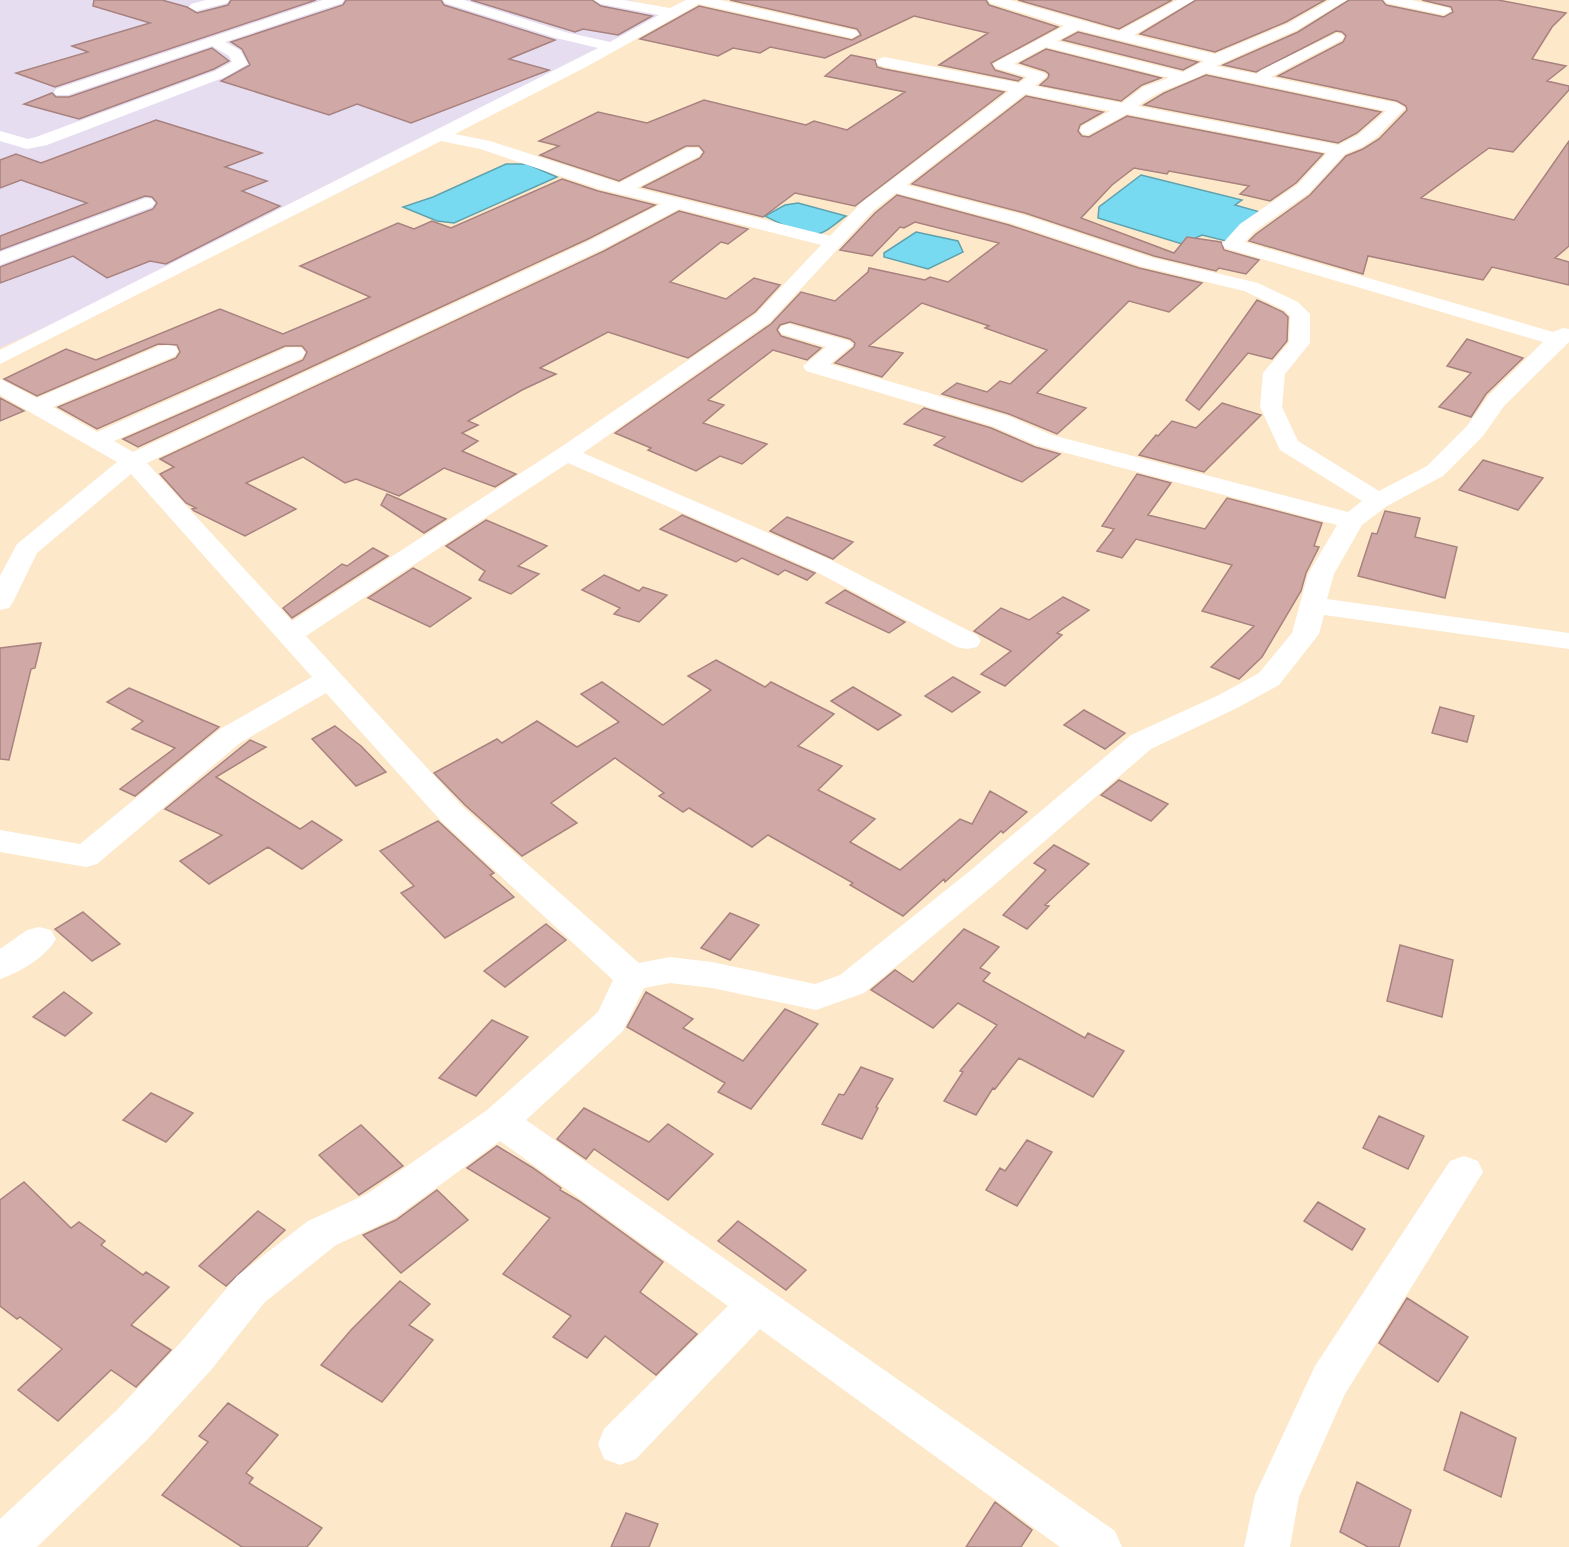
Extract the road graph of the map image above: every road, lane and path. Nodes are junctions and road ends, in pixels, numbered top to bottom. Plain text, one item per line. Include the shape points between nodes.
1 (222, 0) edge
2 (338, 0) edge
3 (450, 0) edge
4 (601, 0) edge
5 (696, 0) edge
6 (701, 0) edge
7 (995, 0) edge
8 (1187, 0) edge
9 (1340, 0) edge
10 (1391, 0) edge
11 (1058, 4) dead end
12 (196, 8) dead end
13 (1444, 11) dead end
14 (672, 13) junction
15 (1037, 13) junction
16 (1076, 24) junction
17 (852, 34) dead end
18 (1123, 35) junction
19 (1337, 37) dead end
20 (213, 41) junction
21 (1043, 42) junction
22 (612, 47) junction
23 (884, 62) dead end
24 (1210, 64) junction
25 (1185, 76) junction
26 (1261, 81) junction
27 (1021, 89) junction
28 (62, 92) dead end
29 (1124, 109) junction
30 (1088, 130) dead end
31 (0, 136) edge
32 (439, 136) junction
33 (1339, 150) junction
34 (693, 152) dead end
35 (893, 187) junction
36 (623, 188) junction
37 (146, 203) dead end
38 (677, 203) junction
39 (833, 242) junction
40 (0, 259) edge
41 (789, 330) dead end
42 (1563, 338) edge
43 (168, 351) dead end
44 (294, 353) dead end
45 (0, 358) edge
46 (2, 389) edge
47 (37, 406) junction
48 (97, 440) junction
49 (566, 454) junction
50 (132, 460) junction
51 (1378, 501) junction
52 (1352, 521) junction
53 (0, 602) edge
54 (1312, 605) junction
55 (290, 635) junction
56 (968, 641) dead end
57 (1569, 641) edge
58 (330, 679) junction
59 (0, 840) edge
60 (39, 939) dead end
61 (0, 966) edge
62 (632, 977) junction
63 (500, 1121) junction
64 (1464, 1172) dead end
65 (758, 1304) junction
66 (620, 1444) dead end
67 (4, 1547) edge
68 (1099, 1547) edge
69 (1266, 1547) edge

1 - 12 street
2 - 20 street
3 - 22 street
4 - 14 street
5 - 14 street
6 - 17 street
7 - 15 street
8 - 18 street
9 - 24 street via 1292,27
10 - 13 street
11 - 15 street
14 - 22 street
15 - 16 street
16 - 18 street
16 - 21 street
18 - 24 street
19 - 26 street via 1266,73
20 - 28 street
20 - 31 street via 235,53 240,64 41,141 27,144
21 - 25 street
21 - 27 street via 1001,65 1039,76
22 - 32 street
23 - 27 street
24 - 25 street
24 - 26 street
25 - 29 street via 1149,90
26 - 33 street via 1397,108 1383,125
27 - 29 street
27 - 35 street
29 - 30 street
29 - 33 street
32 - 36 street via 484,145 567,174
32 - 45 street
33 - 42 street via 1303,189 1247,228 1232,244
34 - 36 street
35 - 39 street
35 - 51 street via 1017,219 1147,262 1251,287 1290,306 1300,314 1299,343 1274,373 1271,407 1288,445
36 - 38 street
37 - 40 street
38 - 39 street
38 - 50 street via 596,245
39 - 49 street via 763,318
41 - 52 street via 842,345 814,366 1000,421 1044,440
42 - 51 street via 1496,402 1475,431 1435,471
43 - 47 street
44 - 48 street
46 - 47 street
47 - 48 street
48 - 50 street
49 - 55 street
49 - 56 street via 820,564
50 - 53 street via 26,549
50 - 55 street
51 - 52 street
52 - 54 street via 1320,574
54 - 57 street
54 - 62 street via 1305,634 1269,679 1141,742 852,984 816,997 670,970
55 - 58 street
58 - 59 street via 230,736 86,856
58 - 62 street via 452,814
60 - 61 street
62 - 63 street via 610,1021
63 - 65 street
63 - 67 street via 381,1206 322,1233 251,1289 132,1425
64 - 69 street via 1330,1380 1277,1495
65 - 66 street
65 - 68 street

